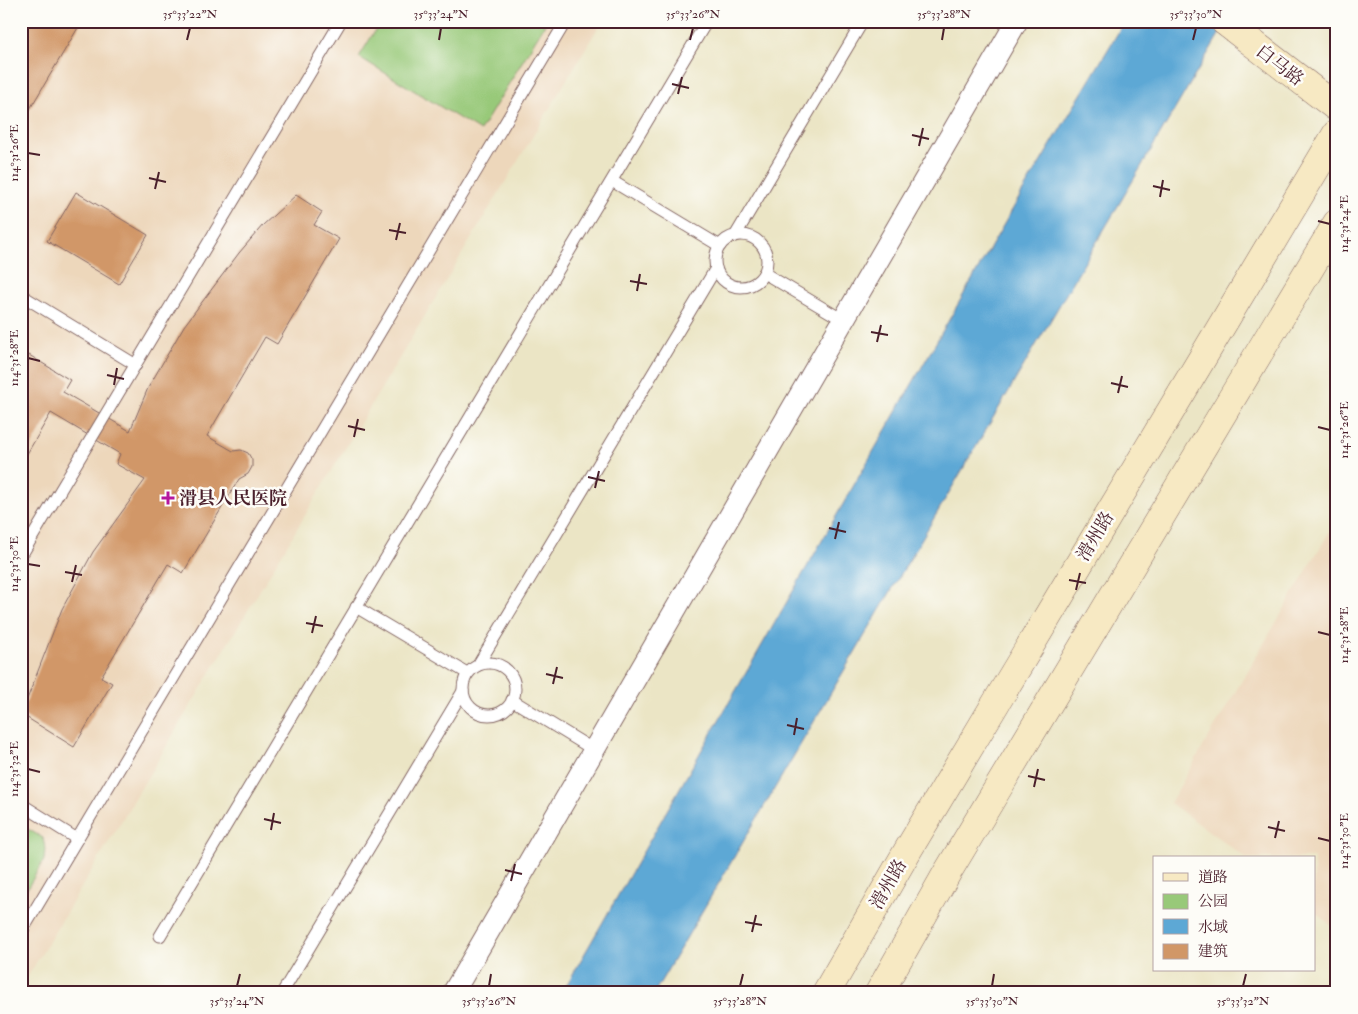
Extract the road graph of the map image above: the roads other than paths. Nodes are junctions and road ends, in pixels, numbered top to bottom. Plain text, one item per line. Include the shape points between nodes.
1 (341, 21) edge
2 (566, 21) edge
3 (707, 21) edge
4 (864, 21) edge
5 (1017, 21) edge
6 (1224, 21) edge
7 (1337, 108) edge
8 (1337, 133) edge
9 (612, 181) junction
10 (1337, 222) edge
11 (735, 236) junction
12 (720, 246) junction
13 (716, 268) junction
14 (764, 273) junction
15 (21, 294) edge
16 (843, 320) junction
17 (136, 365) junction
18 (21, 556) edge
19 (356, 607) junction
20 (478, 665) junction
21 (468, 673) junction
22 (463, 690) junction
23 (512, 700) junction
24 (594, 750) junction
25 (21, 804) edge
26 (78, 839) junction
27 (21, 933) edge
28 (160, 936) dead end
29 (282, 993) edge
30 (453, 993) edge
31 (826, 993) edge
32 (879, 993) edge

1 - 17 lane
2 - 26 lane
3 - 9 lane
4 - 11 lane
5 - 16 street
6 - 7 main road, 白马路
8 - 31 main road, 滑州路 via 918,833
9 - 12 lane
9 - 19 lane
10 - 32 main road via 947,873
11 - 12 lane
11 - 14 lane via 746,235 763,247 767,257
12 - 13 lane via 715,257
13 - 14 lane via 720,277 736,287 746,288 754,284
13 - 20 lane
14 - 16 lane
15 - 17 lane
16 - 24 street
17 - 18 lane
19 - 21 lane
19 - 28 lane
20 - 21 lane
20 - 23 lane via 493,663 511,674 514,684
21 - 22 lane via 462,684
22 - 23 lane via 467,704 484,714 501,712
22 - 29 lane
23 - 24 lane
24 - 30 street
25 - 26 lane
26 - 27 lane

